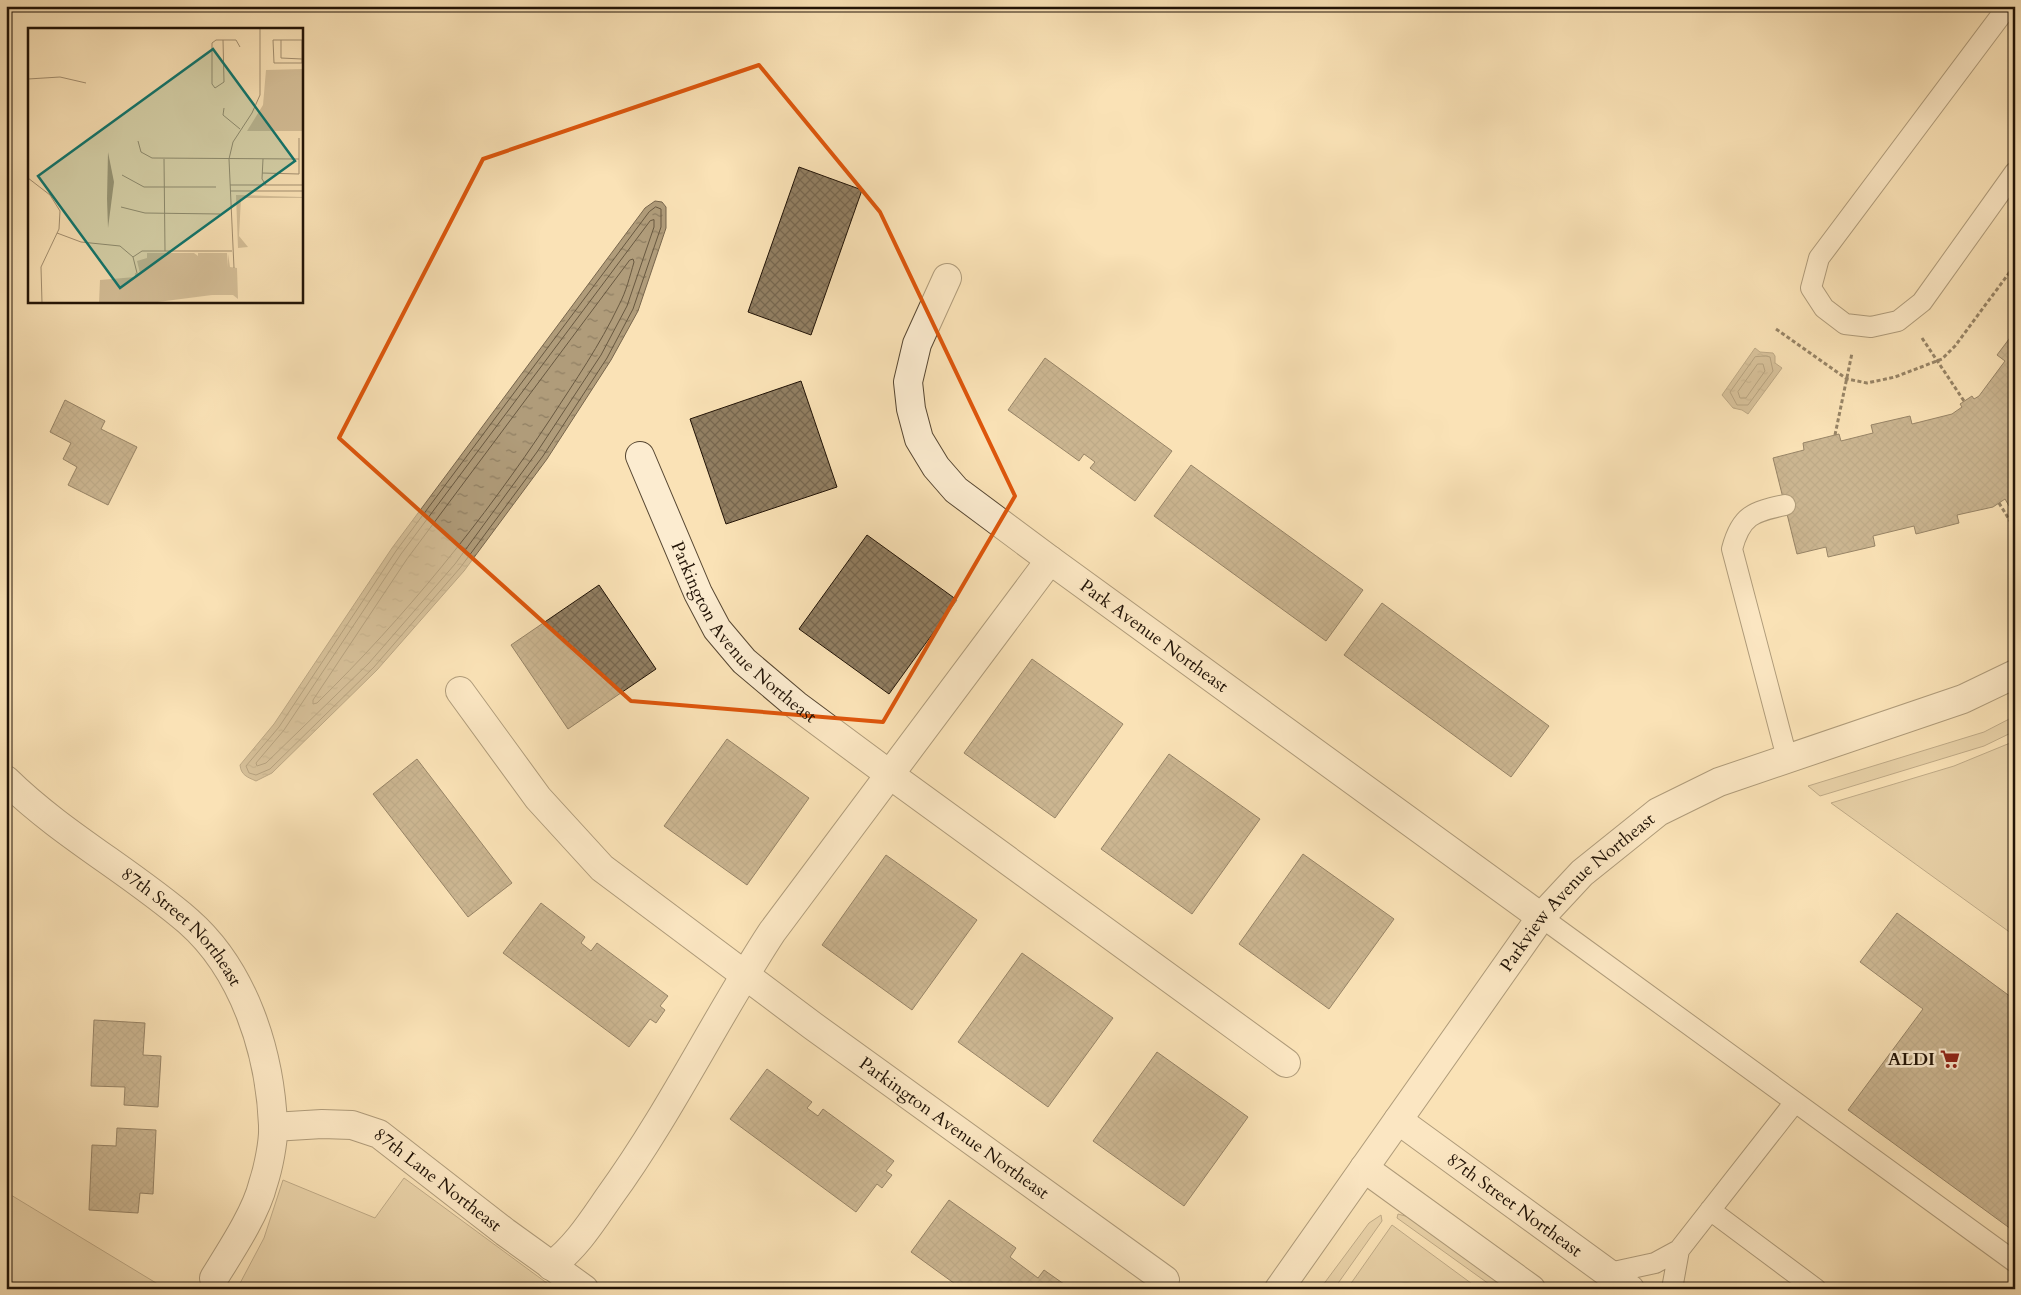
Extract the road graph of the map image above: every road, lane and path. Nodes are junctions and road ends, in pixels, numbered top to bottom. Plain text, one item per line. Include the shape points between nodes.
1 (2008, 6) edge
2 (2015, 172) edge
3 (947, 278) dead end
4 (1906, 314) junction
5 (1858, 325) junction
6 (1964, 401) dead end
7 (1835, 435) dead end
8 (640, 456) dead end
9 (1999, 503) dead end
10 (1785, 505) dead end
11 (2015, 529) edge
12 (1050, 560) junction
13 (2015, 674) edge
14 (460, 691) dead end
15 (1787, 758) junction
16 (889, 774) junction
17 (6, 780) edge
18 (1541, 917) junction
19 (745, 974) junction
20 (1286, 1063) dead end
21 (1795, 1102) junction
22 (1398, 1120) junction
23 (273, 1126) junction
24 (1364, 1168) junction
25 (1710, 1210) junction
26 (1679, 1250) junction
27 (2015, 1262) edge
28 (551, 1266) junction
29 (214, 1278) dead end
30 (1165, 1280) dead end
31 (1620, 1281) edge
32 (584, 1289) edge
33 (1279, 1289) edge
34 (1531, 1289) edge
35 (1672, 1289) edge
36 (1816, 1289) edge

1 - 5 lane via 1819,258 1812,288 1824,308 1845,324
2 - 4 lane via 1922,302
3 - 12 street, Park Avenue Northeast via 917,344 908,382 919,439 936,467 956,490
4 - 5 lane via 1898,321 1871,327
4 - 6 path
5 - 7 path
8 - 16 street, Parkington Avenue Northeast via 698,593 717,629 744,660 781,692
9 - 11 path
10 - 15 lane via 1747,517 1737,531 1732,549
12 - 16 street
12 - 18 street, Park Avenue Northeast
13 - 15 street, Parkview Avenue Northeast via 1963,699
14 - 19 street, Parkington Avenue Northeast via 538,798 602,868
15 - 18 street, Parkview Avenue Northeast via 1719,782 1658,812 1582,873
16 - 19 street via 772,932
16 - 20 street, Parkington Avenue Northeast
17 - 23 street, 87th Street Northeast via 59,825 189,922 216,951 237,983 262,1045
18 - 21 lane
18 - 22 street, Parkview Avenue Northeast
19 - 28 street via 633,1164 570,1252
19 - 30 street, Parkington Avenue Northeast
21 - 25 lane
21 - 27 lane
22 - 24 street, Parkview Avenue Northeast
22 - 31 street, 87th Street Northeast
23 - 28 street, 87th Lane Northeast via 352,1125 379,1134
23 - 29 street via 263,1186 238,1240
24 - 33 street, Parkview Avenue Northeast
24 - 34 street
25 - 26 lane
25 - 36 lane
26 - 31 lane
26 - 35 lane
28 - 32 street, 87th Lane Northeast

